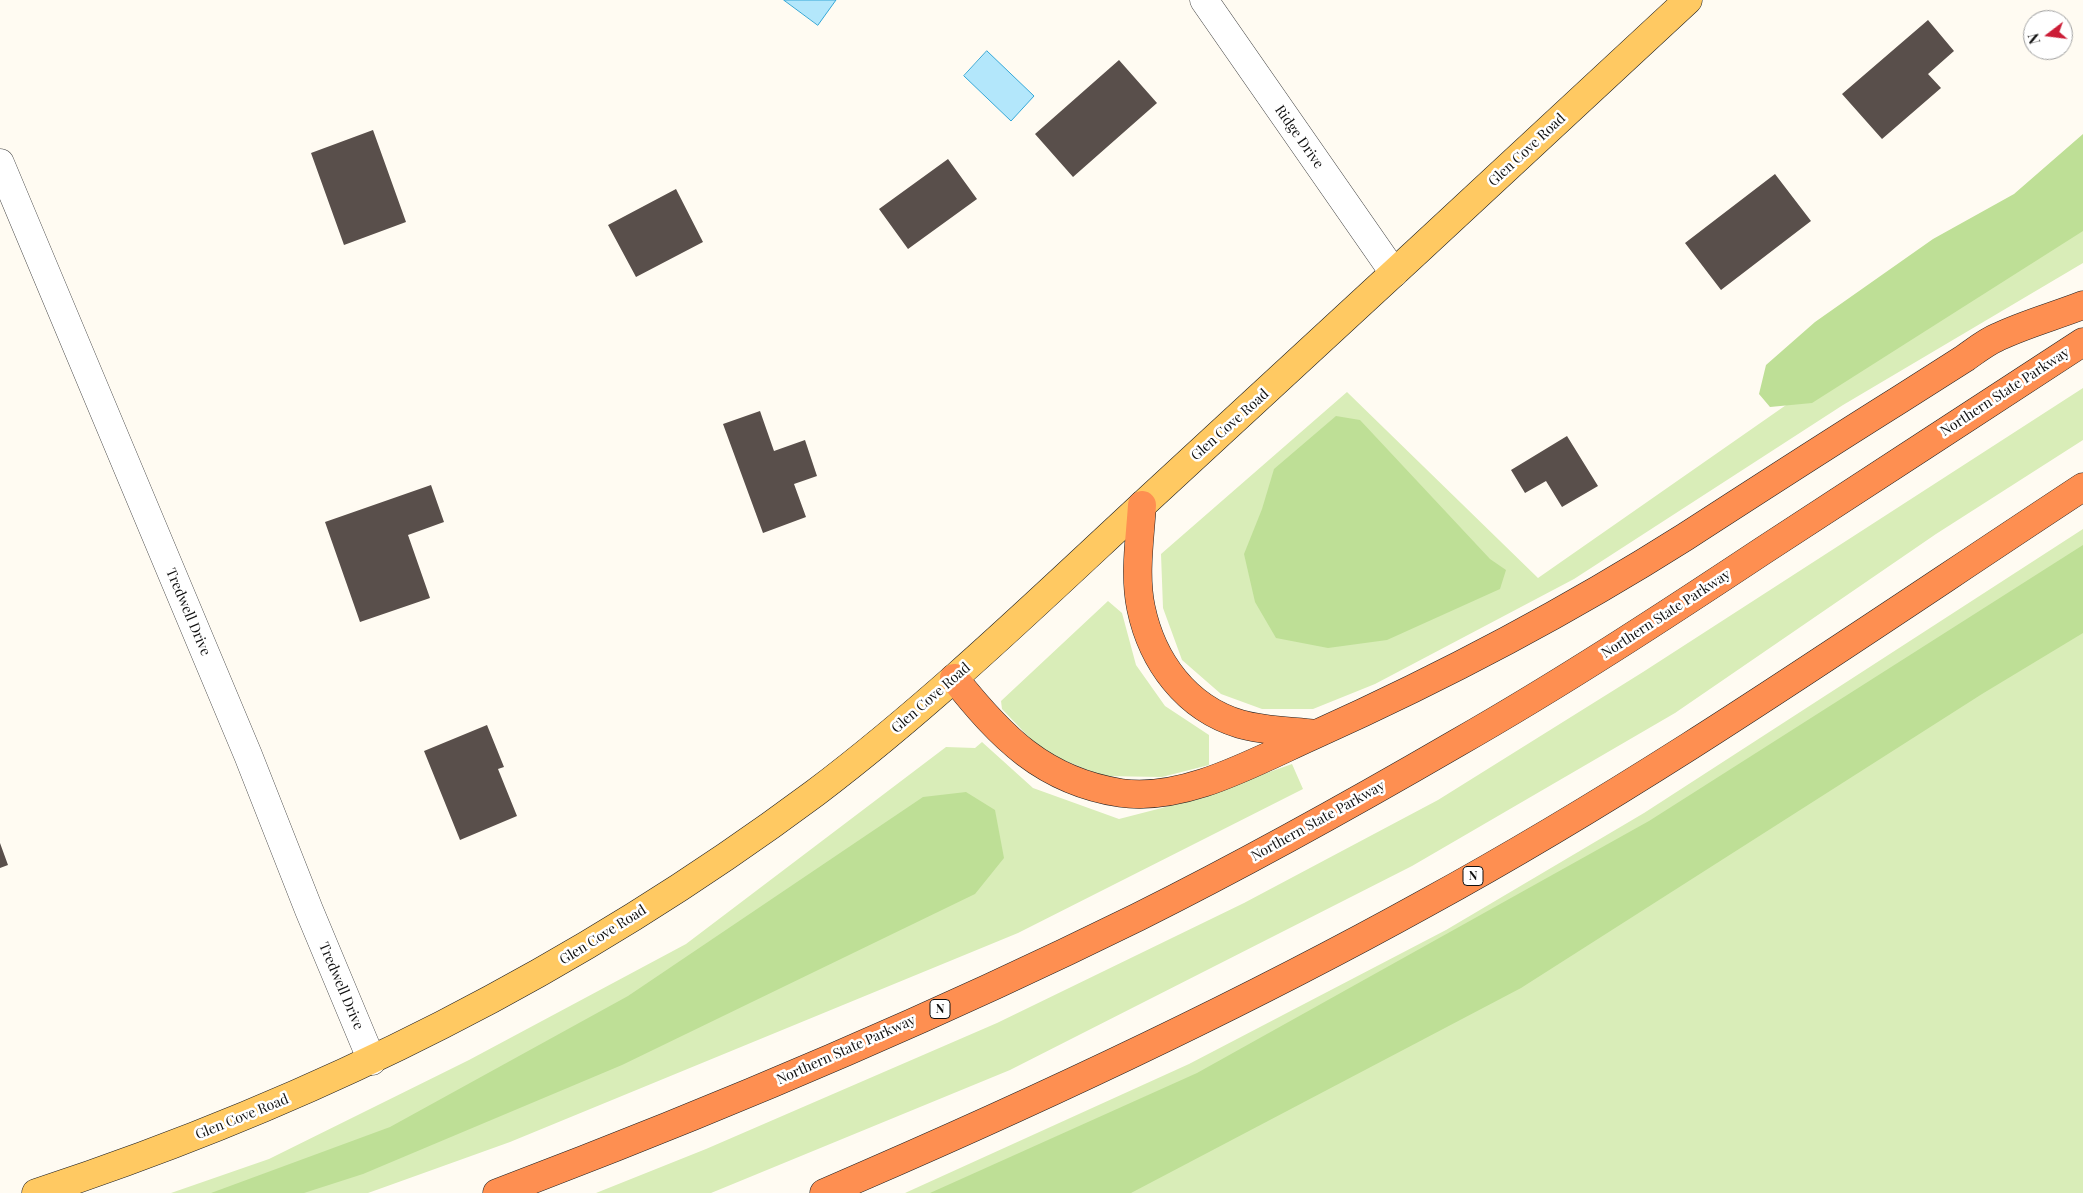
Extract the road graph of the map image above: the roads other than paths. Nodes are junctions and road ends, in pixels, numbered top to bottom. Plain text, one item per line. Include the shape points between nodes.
1 (1204, 0) edge
2 (1688, 0) edge
3 (0, 163) edge
4 (1394, 273) junction
5 (2083, 305) edge
6 (2083, 342) edge
7 (2083, 487) edge
8 (1142, 505) junction
9 (954, 678) junction
10 (1318, 734) junction
11 (372, 1061) junction
12 (36, 1193) edge
13 (496, 1193) edge
14 (824, 1193) edge

1 - 4 street, Ridge Drive
2 - 4 main road, Glen Cove Road
3 - 11 street, Tredwell Drive via 248,755
4 - 8 main road, Glen Cove Road
5 - 10 highway via 1996,338 1682,539 1559,613 1467,663
6 - 13 highway, Northern State Parkway / N via 1558,684 1246,860 1033,967 814,1066
7 - 14 highway, N via 1642,775 1428,902 1244,999 1102,1068
8 - 9 main road, Glen Cove Road
8 - 10 highway via 1138,562 1141,608 1156,654 1166,671 1197,703 1218,716 1259,728
9 - 10 highway via 1000,731 1042,765 1094,787 1122,793 1169,792 1225,774
9 - 11 main road, Glen Cove Road via 815,792 676,889 523,983
11 - 12 main road, Glen Cove Road via 200,1135

